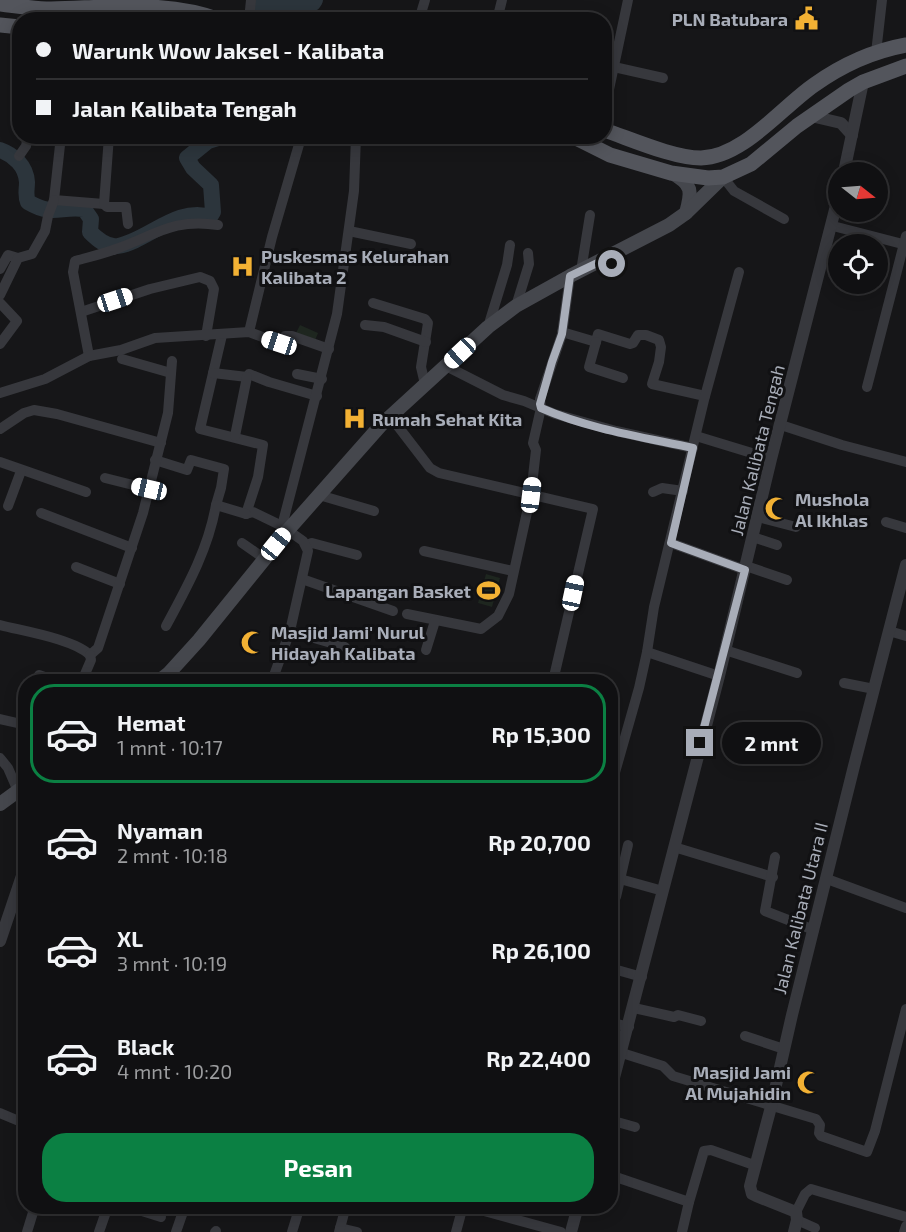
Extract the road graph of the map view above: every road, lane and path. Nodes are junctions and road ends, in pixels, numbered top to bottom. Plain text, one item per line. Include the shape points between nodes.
1 (628, 0) edge
2 (882, 0) edge
3 (3, 3) edge
4 (104, 3) edge
5 (185, 5) edge
6 (201, 12) edge
7 (906, 45) edge
8 (876, 53) junction
9 (906, 66) edge
10 (614, 67) junction
11 (612, 76) edge
12 (663, 78) dead end
13 (863, 82) junction
14 (811, 116) junction
15 (612, 133) edge
16 (852, 135) junction
17 (26, 144) edge
18 (59, 144) edge
19 (108, 144) edge
20 (299, 144) edge
21 (356, 144) edge
22 (588, 144) edge
23 (19, 156) dead end
24 (846, 162) edge
25 (671, 173) junction
26 (723, 177) junction
27 (104, 204) junction
28 (51, 207) junction
29 (686, 213) junction
30 (590, 215) dead end
31 (784, 219) dead end
32 (833, 222) edge
33 (128, 224) dead end
34 (218, 225) dead end
35 (832, 226) junction
36 (349, 231) junction
37 (905, 242) edge
38 (411, 244) dead end
39 (510, 245) dead end
40 (528, 254) dead end
41 (18, 258) junction
42 (0, 269) edge
43 (739, 272) dead end
44 (575, 273) junction
45 (0, 294) edge
46 (0, 303) edge
47 (373, 303) dead end
48 (516, 306) junction
49 (81, 312) junction
50 (365, 325) dead end
51 (488, 327) junction
52 (249, 332) junction
53 (562, 332) junction
54 (222, 335) junction
55 (206, 336) junction
56 (426, 342) junction
57 (596, 342) junction
58 (0, 344) edge
59 (329, 349) junction
60 (89, 356) junction
61 (122, 359) dead end
62 (171, 361) dead end
63 (446, 366) junction
64 (171, 373) junction
65 (213, 373) junction
66 (297, 374) dead end
67 (247, 377) junction
68 (624, 378) dead end
69 (322, 379) junction
70 (425, 384) junction
71 (867, 387) dead end
72 (0, 393) edge
73 (317, 396) junction
74 (705, 396) junction
75 (541, 408) junction
76 (390, 416) junction
77 (781, 425) junction
78 (0, 429) edge
79 (235, 436) junction
80 (696, 436) junction
81 (160, 443) junction
82 (693, 448) junction
83 (771, 459) junction
84 (155, 460) junction
85 (0, 462) edge
86 (906, 462) edge
87 (21, 471) junction
88 (105, 478) dead end
89 (149, 489) junction
90 (683, 491) junction
91 (86, 492) dead end
92 (653, 492) dead end
93 (319, 495) junction
94 (531, 495) junction
95 (216, 505) junction
96 (8, 506) dead end
97 (374, 512) dead end
98 (41, 513) dead end
99 (246, 514) junction
100 (758, 517) junction
101 (886, 522) dead end
102 (796, 527) dead end
103 (285, 528) junction
104 (906, 528) edge
105 (753, 537) junction
106 (242, 543) dead end
107 (671, 543) junction
108 (307, 545) junction
109 (777, 545) dead end
110 (132, 548) junction
111 (424, 551) dead end
112 (357, 555) dead end
113 (265, 559) junction
114 (906, 566) edge
115 (76, 567) dead end
116 (746, 568) junction
117 (513, 571) junction
118 (302, 579) junction
119 (787, 580) dead end
120 (120, 584) junction
121 (393, 610) dead end
122 (407, 614) dead end
123 (435, 621) junction
124 (0, 625) edge
125 (166, 626) dead end
126 (290, 631) junction
127 (889, 631) junction
128 (906, 636) edge
129 (345, 647) dead end
130 (426, 650) dead end
131 (725, 650) junction
132 (647, 652) junction
133 (90, 655) junction
134 (797, 673) dead end
135 (85, 674) edge
136 (168, 674) edge
137 (275, 674) edge
138 (555, 674) edge
139 (719, 676) junction
140 (844, 683) dead end
141 (874, 689) junction
142 (0, 719) edge
143 (18, 723) edge
144 (0, 758) edge
145 (618, 760) edge
146 (18, 782) edge
147 (18, 791) edge
148 (0, 804) edge
149 (628, 845) dead end
150 (674, 847) junction
151 (775, 857) dead end
152 (773, 877) junction
153 (620, 879) junction
154 (827, 879) junction
155 (18, 888) edge
156 (618, 888) edge
157 (663, 891) junction
158 (906, 908) edge
159 (814, 930) junction
160 (0, 941) edge
161 (618, 970) edge
162 (642, 977) junction
163 (634, 1008) junction
164 (906, 1009) edge
165 (701, 1021) dead end
166 (618, 1024) edge
167 (629, 1027) junction
168 (745, 1036) dead end
169 (901, 1043) edge
170 (784, 1049) junction
171 (622, 1053) junction
172 (618, 1064) edge
173 (771, 1107) junction
174 (0, 1113) edge
175 (18, 1121) edge
176 (618, 1122) edge
177 (635, 1127) dead end
178 (754, 1165) junction
179 (618, 1178) edge
180 (688, 1202) junction
181 (32, 1214) edge
182 (105, 1214) edge
183 (151, 1214) edge
184 (182, 1214) edge
185 (298, 1214) edge
186 (344, 1214) edge
187 (462, 1214) edge
188 (494, 1214) edge
189 (576, 1214) edge
190 (161, 1217) dead end
191 (906, 1217) edge
192 (796, 1221) edge
193 (906, 1226) edge
194 (815, 1228) dead end
195 (340, 1230) edge
196 (27, 1232) edge
197 (99, 1232) edge
198 (176, 1232) edge
199 (292, 1232) edge
200 (357, 1232) edge
201 (456, 1232) edge
202 (561, 1232) edge
203 (571, 1232) edge
204 (682, 1232) edge
205 (904, 1232) edge

1 - 10 street
2 - 8 street
3 - 4 main road via 51,9
4 - 5 main road
5 - 6 main road
7 - 8 main road
8 - 15 main road via 813,85 743,143 720,155 691,157
9 - 13 main road
10 - 11 street
10 - 12 street
13 - 14 main road
13 - 16 street
14 - 16 street via 841,123
14 - 26 main road via 751,164
16 - 24 street
17 - 23 street
18 - 28 street
19 - 27 street
20 - 52 street
21 - 36 street
22 - 25 main road via 610,155
25 - 26 main road
25 - 29 main road via 689,187
26 - 29 main road
26 - 31 street via 734,191
27 - 28 street
27 - 33 street via 126,207
28 - 41 street via 45,231 32,254
29 - 44 main road via 611,260
30 - 44 street
32 - 35 street, Jalan Kalibata Tengah
34 - 49 street via 182,223 75,261 73,272
35 - 37 street
35 - 77 street, Jalan Kalibata Tengah
36 - 38 street
36 - 59 street
37 - 71 street
39 - 51 street
40 - 48 street via 529,264
41 - 42 street via 8,255
41 - 45 street
43 - 74 street
44 - 48 main road
44 - 53 street
46 - 58 street via 16,321
47 - 56 street via 425,319
48 - 51 main road
49 - 55 street via 200,277 210,281 214,289
49 - 60 street
50 - 56 street via 384,327
51 - 63 main road
52 - 54 street
52 - 59 street via 281,343 285,336 292,336
53 - 57 street
53 - 75 street via 540,399
54 - 55 street
54 - 65 street
55 - 60 street via 155,338
56 - 70 street via 421,367
57 - 68 street via 589,367
57 - 74 street via 598,334 630,344 638,335 659,340 659,362 652,384
59 - 69 street
60 - 72 street via 45,379
61 - 64 street
62 - 64 street
63 - 70 main road
63 - 75 street via 503,395
64 - 81 street via 168,413
65 - 67 street
65 - 79 street via 200,429
66 - 69 street
67 - 73 street via 249,374
67 - 79 street
69 - 73 street
70 - 76 main road
73 - 103 street
74 - 80 street
75 - 82 street via 616,431
75 - 94 street via 533,443 536,450
76 - 93 main road
76 - 94 street via 430,468
77 - 83 street, Jalan Kalibata Tengah
77 - 86 street
78 - 81 street via 34,410
79 - 99 street via 264,446
80 - 82 street
80 - 83 street
81 - 84 street
82 - 90 street
83 - 100 street, Jalan Kalibata Tengah
84 - 89 street
84 - 95 street via 187,470 191,460 224,469
85 - 87 street
87 - 91 street
87 - 96 street
88 - 89 street
89 - 110 street
90 - 92 street via 662,488
90 - 107 street
93 - 97 street
93 - 103 main road
94 - 117 street
94 - 138 street via 593,509
95 - 99 street
95 - 125 street via 199,566
98 - 110 street
99 - 103 street via 253,512
100 - 102 street
100 - 105 street, Jalan Kalibata Tengah
101 - 104 street
103 - 108 street
103 - 113 main road
105 - 109 street
105 - 116 street, Jalan Kalibata Tengah
106 - 113 street
107 - 116 street
107 - 132 street
108 - 112 street
108 - 118 street
110 - 120 street
111 - 117 street
113 - 136 main road
114 - 127 street, Jalan Kalibata Utara II
115 - 120 street
116 - 119 street
116 - 131 street, Jalan Kalibata Tengah
117 - 123 street via 509,594 498,616 481,629
118 - 121 street
118 - 126 street
120 - 133 street via 98,648
122 - 123 street
123 - 130 street
124 - 133 street via 57,639
126 - 129 street
126 - 137 street
127 - 128 street
127 - 141 street, Jalan Kalibata Utara II
131 - 134 street
131 - 139 street, Jalan Kalibata Tengah
132 - 139 street
132 - 145 street
133 - 135 street
139 - 150 street, Jalan Kalibata Tengah
140 - 141 street
141 - 154 street, Jalan Kalibata Utara II
142 - 143 street
144 - 146 street
147 - 148 main road
149 - 153 street
150 - 152 street
150 - 157 street, Jalan Kalibata Tengah
151 - 152 street
152 - 159 street via 765,911
153 - 156 street
153 - 157 street
154 - 158 street
154 - 159 street, Jalan Kalibata Utara II
155 - 160 street
157 - 162 street, Jalan Kalibata Tengah
159 - 170 street, Jalan Kalibata Utara II
161 - 162 street
162 - 163 street, Jalan Kalibata Tengah
163 - 165 street
163 - 167 street, Jalan Kalibata Tengah
164 - 169 street
166 - 167 street
167 - 171 street, Jalan Kalibata Tengah
168 - 170 street
169 - 173 street via 867,1152 821,1136 816,1119
170 - 173 street, Jalan Kalibata Utara II
171 - 172 street, Jalan Kalibata Tengah
171 - 173 street via 663,1066 673,1076
173 - 178 street, Jalan Kalibata Utara II
174 - 175 street
176 - 177 street
178 - 180 street via 704,1151
178 - 192 street, Jalan Kalibata Utara II via 752,1194
179 - 180 street
180 - 204 street
181 - 196 street
182 - 197 street
183 - 190 street
184 - 198 street
185 - 199 street
186 - 195 street
187 - 201 street
188 - 202 street
189 - 203 street
191 - 192 street via 811,1189 804,1194
192 - 194 street
193 - 205 street
195 - 200 street

